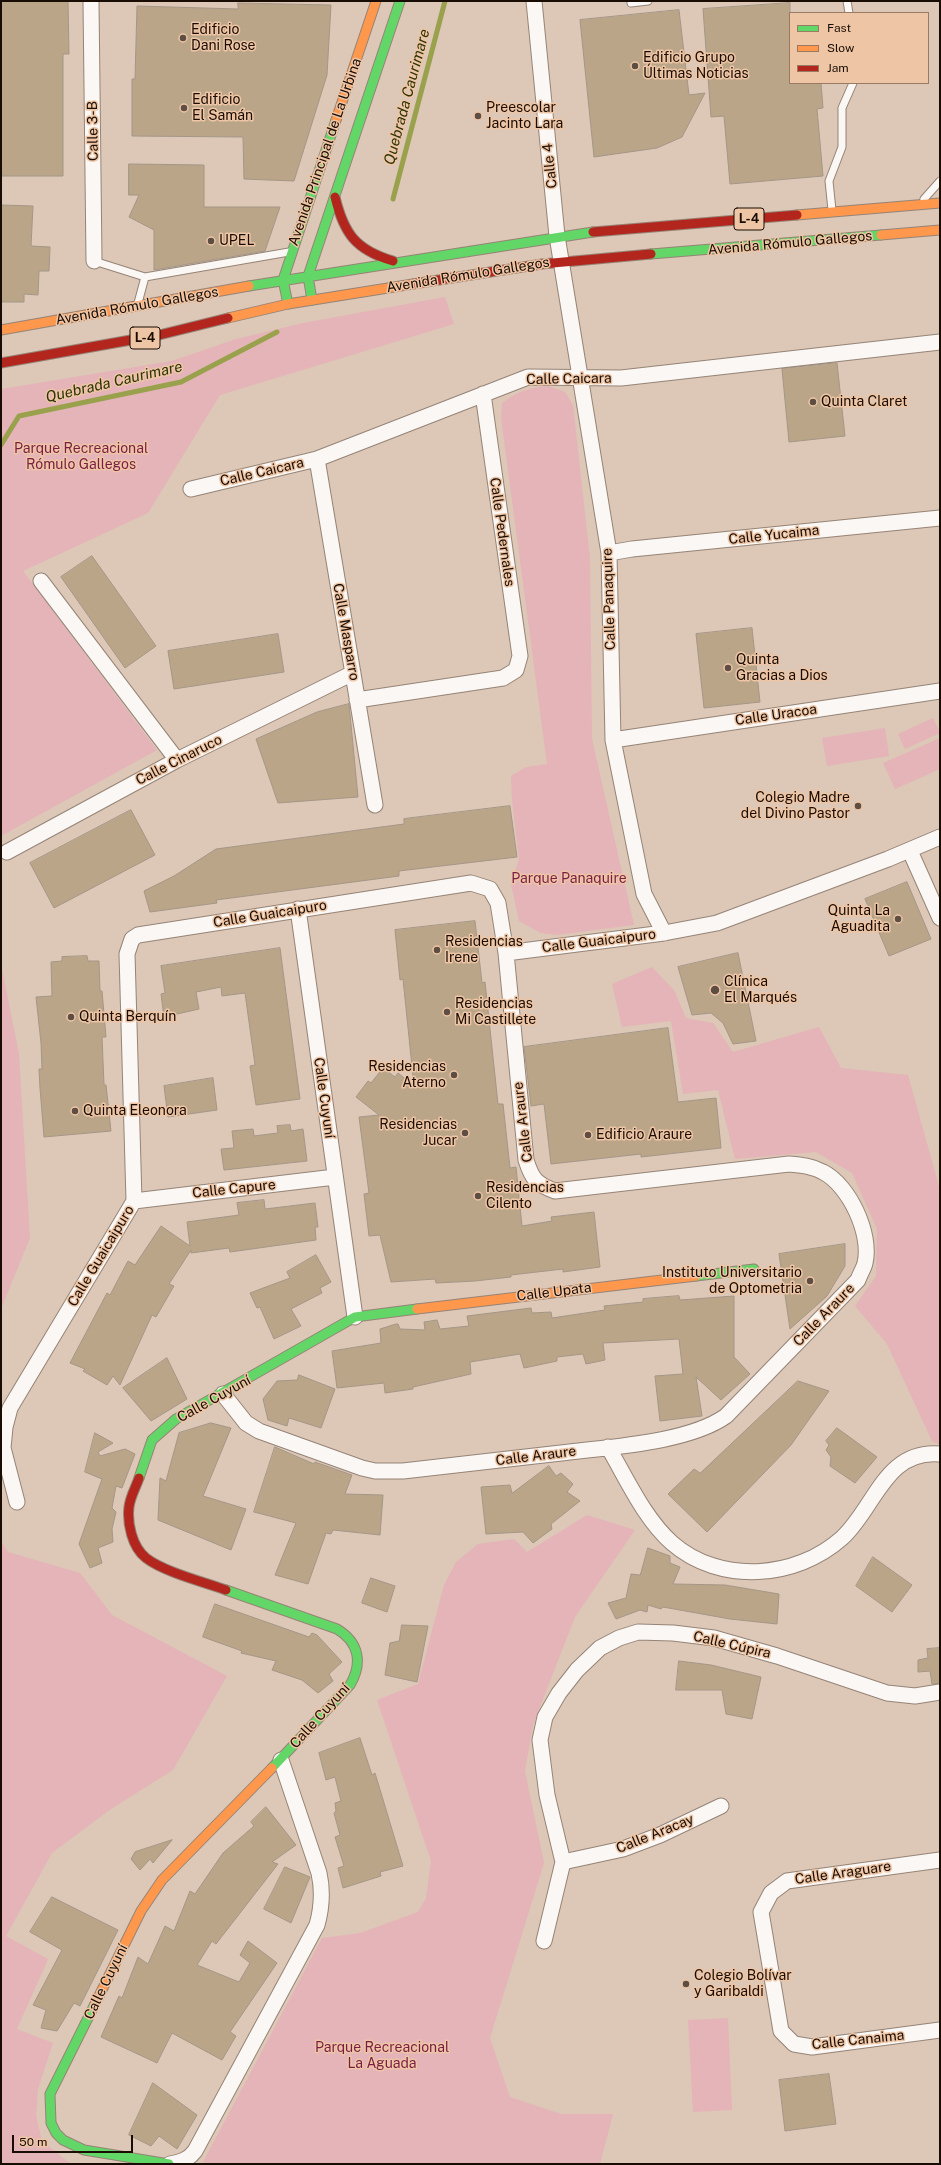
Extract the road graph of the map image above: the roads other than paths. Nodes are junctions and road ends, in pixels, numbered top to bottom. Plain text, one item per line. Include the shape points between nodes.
1 (91, 1) edge
2 (376, 1) edge
3 (400, 1) edge
4 (534, 1) edge
5 (648, 1) edge
6 (847, 1) edge
7 (631, 3) dead end
8 (849, 12) edge
9 (853, 84) edge
10 (940, 181) edge
11 (335, 197) junction
12 (940, 203) edge
13 (918, 205) junction
14 (833, 213) junction
15 (940, 230) edge
16 (558, 236) junction
17 (291, 252) junction
18 (94, 261) joint
19 (561, 261) junction
20 (397, 262) junction
21 (308, 276) junction
22 (145, 277) junction
23 (283, 280) junction
24 (312, 300) junction
25 (288, 304) junction
26 (137, 305) junction
27 (1, 330) edge
28 (940, 342) edge
29 (1, 362) edge
30 (581, 377) junction
31 (483, 394) junction
32 (317, 459) junction
33 (190, 489) dead end
34 (940, 518) edge
35 (609, 553) junction
36 (41, 581) dead end
37 (353, 673) junction
38 (940, 691) edge
39 (357, 700) junction
40 (613, 740) junction
41 (177, 760) junction
42 (375, 805) dead end
43 (940, 837) edge
44 (910, 851) junction
45 (7, 852) dead end
46 (298, 909) junction
47 (940, 918) edge
48 (664, 933) junction
49 (506, 954) junction
50 (335, 1177) junction
51 (134, 1201) junction
52 (754, 1269) dead end
53 (355, 1317) junction
54 (223, 1394) junction
55 (608, 1447) junction
56 (940, 1454) edge
57 (17, 1502) dead end
58 (940, 1692) edge
59 (281, 1760) junction
60 (721, 1806) dead end
61 (940, 1860) edge
62 (563, 1862) junction
63 (544, 1941) dead end
64 (940, 2030) edge
65 (781, 2031) joint
66 (170, 2164) edge

1 - 18 street, Calle 3-B
2 - 17 main road, Avenida Principal de La Urbina
3 - 11 main road, Avenida Principal de La Urbina
4 - 16 street, Calle 4
5 - 7 lane
6 - 8 lane
9 - 14 lane via 842,108 842,147 829,182
10 - 13 lane
11 - 20 main road via 342,222 358,246 381,258
11 - 21 main road, Avenida Principal de La Urbina
12 - 13 main road, Avenida Rómulo Gallegos / L-4
13 - 14 main road, Avenida Rómulo Gallegos / L-4
14 - 16 main road, Avenida Rómulo Gallegos / L-4
15 - 19 main road, Avenida Rómulo Gallegos / L-4
16 - 19 street, Calle 4
16 - 20 main road, Avenida Rómulo Gallegos / L-4
17 - 22 lane
17 - 23 main road, Avenida Principal de La Urbina
18 - 22 lane
19 - 24 main road, Avenida Rómulo Gallegos / L-4
19 - 30 street, Calle Panaquire
20 - 21 main road, Avenida Rómulo Gallegos / L-4
21 - 23 main road, Avenida Rómulo Gallegos / L-4
21 - 24 main road, Avenida Principal de La Urbina
22 - 26 lane
23 - 25 main road, Avenida Principal de La Urbina
23 - 26 main road, Avenida Rómulo Gallegos / L-4
24 - 25 main road, Avenida Rómulo Gallegos / L-4
25 - 29 main road, Avenida Rómulo Gallegos / L-4 via 159,335
26 - 27 main road, Avenida Rómulo Gallegos / L-4
28 - 30 street, Calle Caicara via 621,378
30 - 31 street, Calle Caicara via 528,377
30 - 35 street, Calle Panaquire
31 - 32 street, Calle Caicara
31 - 39 street, Calle Pedernales via 520,656 516,670 503,678
32 - 33 street, Calle Caicara
32 - 37 street, Calle Masparro
34 - 35 street, Calle Yucaima
35 - 40 street, Calle Panaquire
36 - 41 street
37 - 39 street, Calle Masparro
37 - 41 street, Calle Cinaruco
38 - 40 street, Calle Uracoa
39 - 42 street, Calle Masparro
40 - 48 street, Calle Panaquire via 644,894
41 - 45 street, Calle Cinaruco
43 - 44 street, Calle Guaicaipuro
44 - 47 street
44 - 48 street, Calle Guaicaipuro via 717,923
46 - 49 street, Calle Guaicaipuro via 471,883 490,889 498,903
46 - 50 street, Calle Cuyuní
46 - 51 street, Calle Guaicaipuro via 138,934 129,946 127,954
48 - 49 street, Calle Guaicaipuro
49 - 55 street, Calle Araure via 526,1160 530,1175 540,1186 555,1190 789,1164 808,1166 824,1172 838,1185 857,1212 867,1247 865,1263 858,1280 726,1416 697,1432
50 - 51 street, Calle Capure
50 - 53 street, Calle Cuyuní
51 - 57 street, Calle Guaicaipuro via 10,1408 3,1448
52 - 53 main road, Calle Upata
53 - 54 main road, Calle Cuyuní
54 - 55 street, Calle Araure via 246,1422 259,1431 375,1471 403,1472
54 - 59 main road, Calle Cuyuní via 176,1419 152,1440 129,1507 129,1521 134,1542 140,1551 158,1565 337,1628 353,1640 358,1650 358,1661 357,1672 351,1683
55 - 56 street via 640,1503 672,1542 689,1555 710,1565 740,1571 766,1572 790,1568 810,1559 842,1538 856,1523 895,1467 910,1458 926,1453
58 - 62 street, Calle Cúpira via 915,1696 886,1693 777,1656 714,1638 673,1632 638,1632 619,1638 600,1648 576,1670 558,1693 545,1717 540,1740 547,1795
59 - 66 street, Calle Cuyuní via 319,1873 322,1886 321,1913 317,1925 195,2151 185,2160
59 - 66 main road, Calle Cuyuní via 162,1880 153,1893 141,1911 50,2094 48,2109 51,2122 57,2135 67,2144 82,2150
60 - 62 street, Calle Aracay via 660,1835 623,1849
61 - 65 street, Calle Araguare via 787,1881 771,1893 761,1912
62 - 63 street, Calle Cúpira
64 - 65 street, Calle Canaima via 812,2047 794,2044

